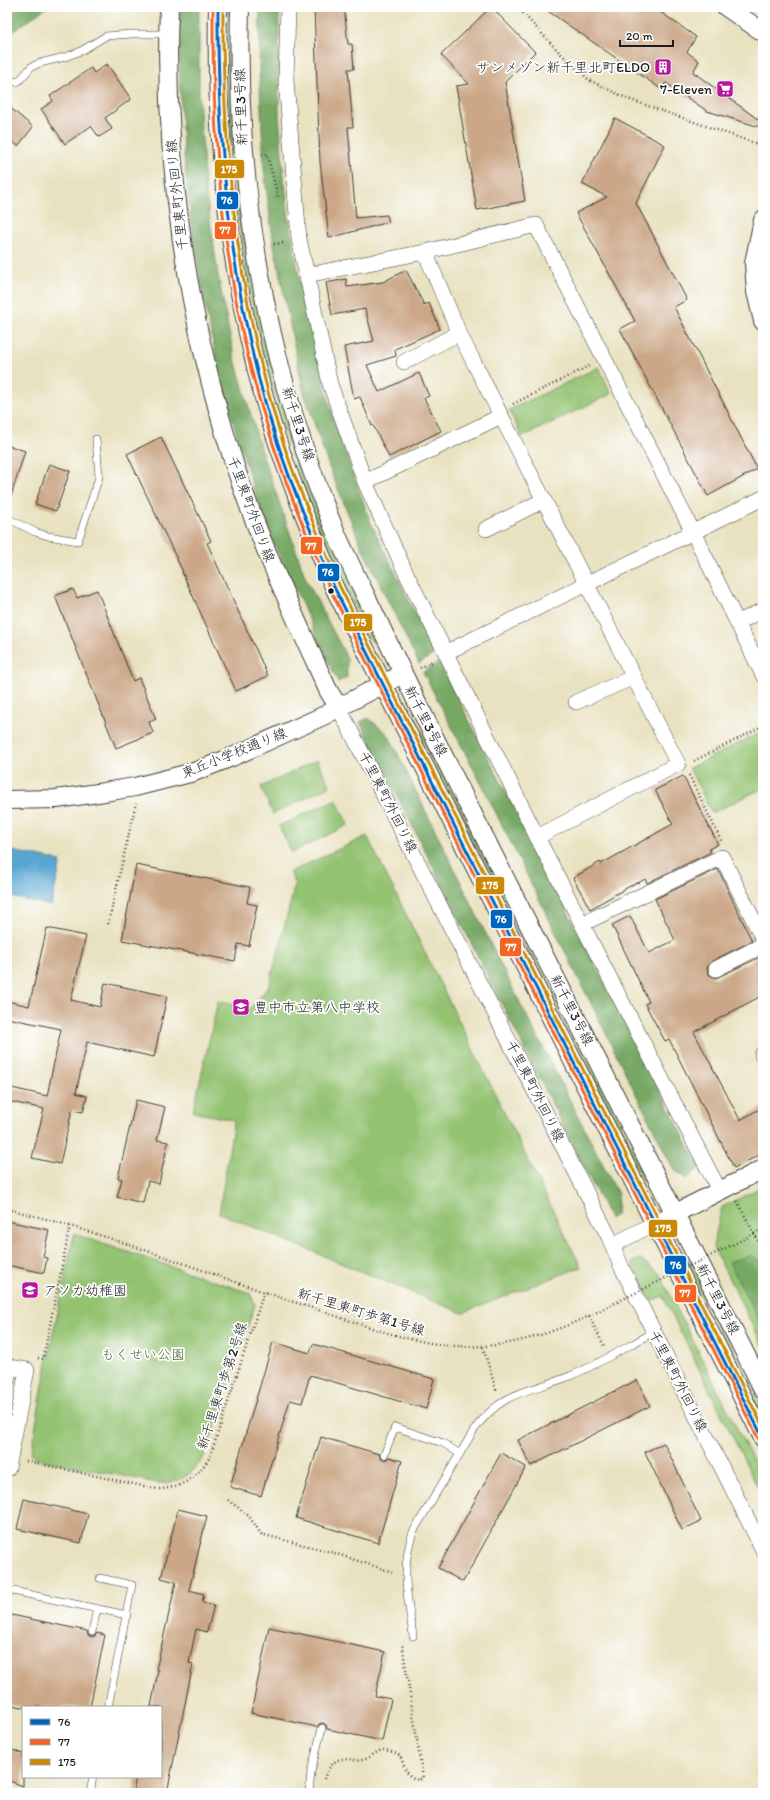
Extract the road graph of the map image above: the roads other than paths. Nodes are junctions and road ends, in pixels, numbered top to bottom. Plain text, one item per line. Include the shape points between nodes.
1 (169, 7) edge
2 (218, 7) edge
3 (240, 7) edge
4 (288, 7) edge
5 (726, 7) edge
6 (763, 32) edge
7 (168, 34) junction
8 (7, 79) edge
9 (763, 220) edge
10 (425, 252) junction
11 (307, 275) junction
12 (763, 321) edge
13 (459, 333) junction
14 (404, 362) dead end
15 (501, 416) junction
16 (96, 439) dead end
17 (365, 482) junction
18 (763, 498) edge
19 (544, 500) junction
20 (7, 518) edge
21 (486, 529) dead end
22 (693, 532) junction
23 (586, 584) junction
24 (763, 610) edge
25 (737, 623) junction
26 (447, 652) junction
27 (402, 674) junction
28 (763, 675) edge
29 (634, 678) junction
30 (383, 684) junction
31 (576, 702) dead end
32 (339, 708) junction
33 (7, 800) edge
34 (537, 837) junction
35 (582, 924) junction
36 (763, 939) edge
37 (763, 945) edge
38 (716, 969) dead end
39 (763, 1169) edge
40 (728, 1194) junction
41 (675, 1214) junction
42 (655, 1224) junction
43 (613, 1245) junction
44 (654, 1332) junction
45 (7, 1381) edge
46 (763, 1389) edge
47 (13, 1412) edge
48 (763, 1438) edge
49 (460, 1454) junction
50 (384, 1456) dead end
51 (7, 1468) edge
52 (763, 1550) edge
53 (100, 1578) dead end
54 (13, 1591) dead end
55 (97, 1609) junction
56 (127, 1615) junction
57 (92, 1632) dead end
58 (413, 1636) dead end
59 (108, 1706) edge
60 (322, 1728) dead end
61 (94, 1778) edge
62 (90, 1793) edge
63 (309, 1793) edge

1 - 7 street, 千里東町外回り線
2 - 30 street, 新千里3号線 via 217,67 222,156 233,250 252,348 272,422 297,497 335,589
3 - 27 street, 新千里3号線 via 240,106 243,153 257,264 273,342 294,420 331,522
4 - 11 street via 286,80 299,239
5 - 6 street
7 - 8 lane via 106,36 81,51 31,67 19,81
7 - 32 street, 千里東町外回り線 via 168,94 174,182 186,271 215,400 234,465 275,574 328,690
9 - 12 street via 754,263 756,292
10 - 11 street
10 - 13 street
10 - 22 street via 536,225
11 - 17 street via 330,384
13 - 14 street
13 - 15 street
15 - 17 street
15 - 19 street
16 - 20 lane via 98,476 78,541 35,532
17 - 26 street via 404,569
18 - 22 street
19 - 21 street
19 - 23 street
22 - 23 street
22 - 25 street
23 - 26 street
23 - 29 street
24 - 25 street
25 - 28 street
26 - 34 street
27 - 30 street, 東丘小学校通り線
27 - 41 street, 新千里3号線
29 - 31 street
29 - 34 street via 681,765
30 - 32 street, 東丘小学校通り線
30 - 42 street, 新千里3号線
32 - 33 street, 東丘小学校通り線 via 194,772 98,793 56,799
32 - 43 street, 千里東町外回り線
34 - 35 street
35 - 36 street via 722,857
35 - 40 street
37 - 38 street
39 - 40 street
40 - 41 street
41 - 42 street
41 - 46 street, 新千里3号線
42 - 43 street
42 - 48 street, 新千里3号線
43 - 44 street, 千里東町外回り線
44 - 49 lane via 569,1376 529,1389 498,1404 484,1416
44 - 52 street, 千里東町外回り線
45 - 47 street via 10,1367 27,1370
47 - 51 street
49 - 50 lane via 443,1443 395,1427
49 - 58 lane via 413,1532 407,1551 404,1574
53 - 56 lane via 132,1585
54 - 55 lane
55 - 56 lane
55 - 57 lane
56 - 59 lane
60 - 63 lane via 311,1772
61 - 62 lane

